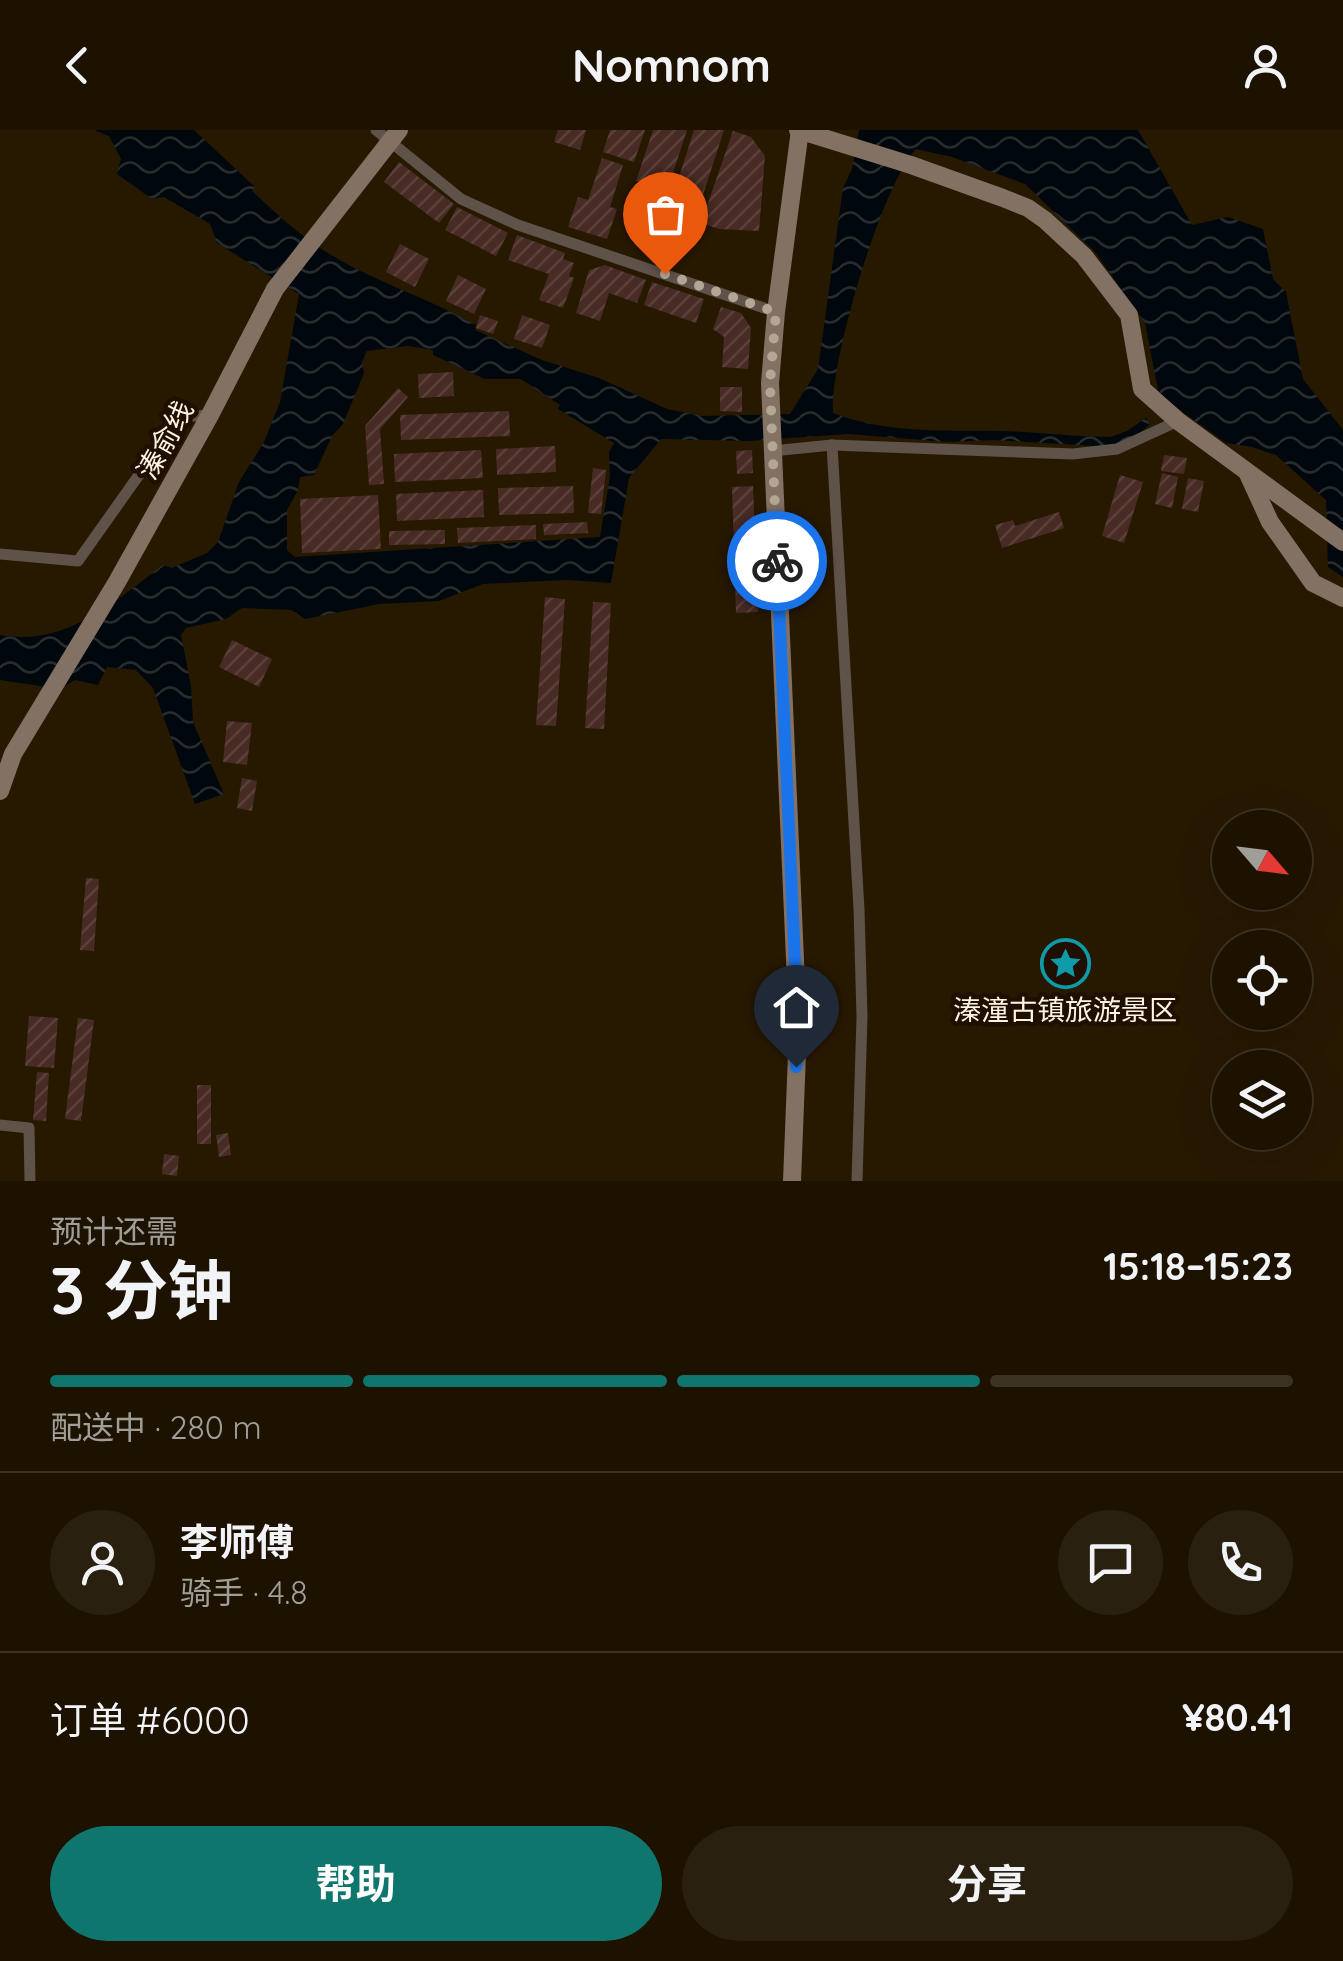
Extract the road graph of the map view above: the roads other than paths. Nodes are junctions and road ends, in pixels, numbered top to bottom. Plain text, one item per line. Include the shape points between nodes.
1 (799, 130) edge
2 (389, 134) edge
3 (776, 312) junction
4 (210, 416) junction
5 (1178, 420) junction
6 (832, 445) junction
7 (772, 451) junction
8 (1246, 469) junction
9 (1343, 542) edge
10 (0, 554) edge
11 (1343, 598) edge
12 (0, 791) edge
13 (0, 1125) edge
14 (30, 1181) edge
15 (792, 1181) edge
16 (857, 1181) edge

1 - 3 street
1 - 5 street via 911,165 1046,220 1129,315 1142,389
2 - 3 street via 461,198 518,225
2 - 4 street, 溱俞线 via 276,289
3 - 7 street
4 - 10 street via 180,417 78,561
4 - 12 street, 溱俞线 via 13,754
5 - 6 street via 1118,449 1073,454
5 - 8 street
6 - 7 street
6 - 16 street via 861,981
7 - 15 street via 798,1029
8 - 9 street
8 - 11 street via 1270,522 1314,583
13 - 14 street via 29,1128

